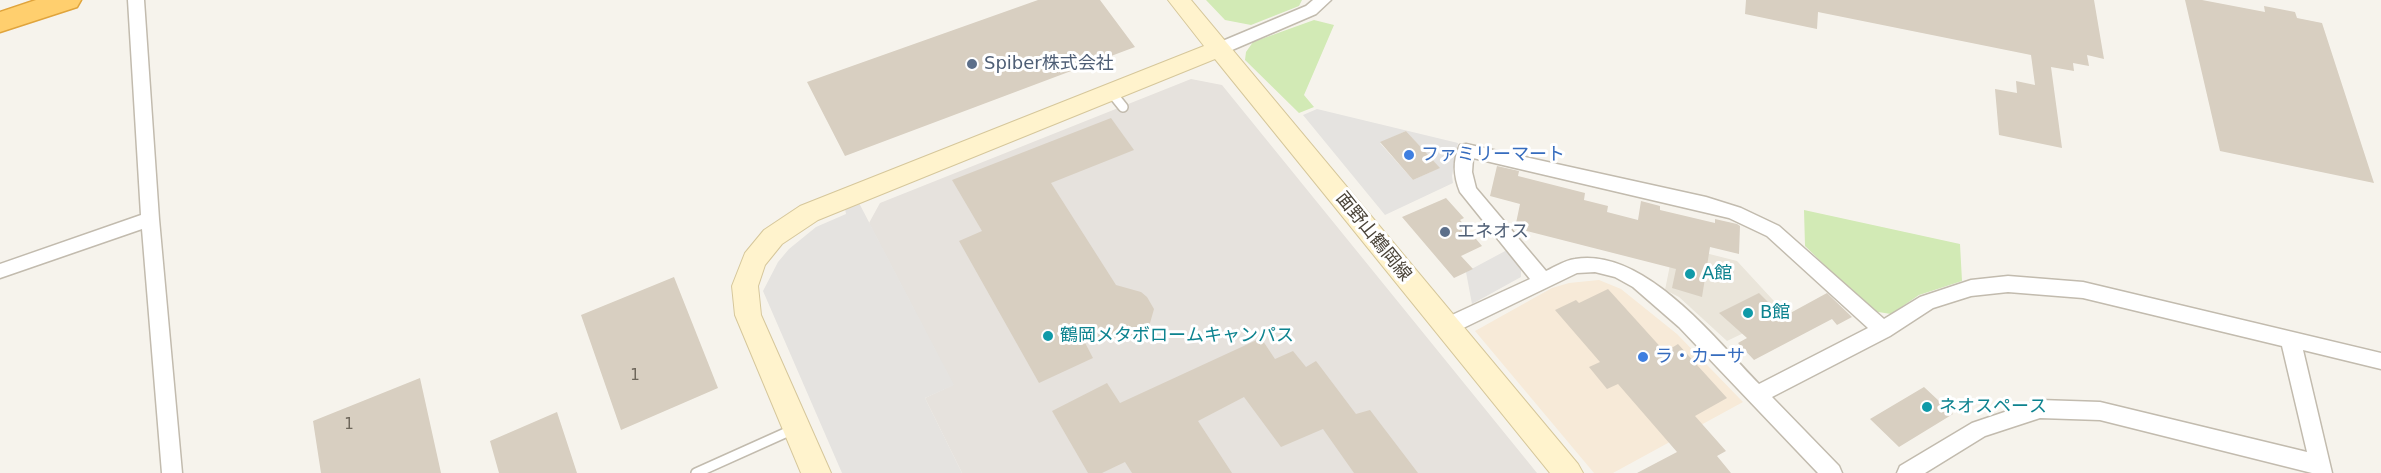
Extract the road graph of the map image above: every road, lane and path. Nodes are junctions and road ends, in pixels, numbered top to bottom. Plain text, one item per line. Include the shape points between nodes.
1 (17, 0) edge
2 (67, 0) edge
3 (136, 0) edge
4 (1179, 0) edge
5 (1323, 0) edge
6 (0, 6) edge
7 (0, 22) edge
8 (1220, 49) junction
9 (150, 219) junction
10 (0, 271) edge
11 (1542, 280) junction
12 (1446, 327) junction
13 (1883, 330) junction
14 (2291, 340) junction
15 (2381, 361) edge
16 (1758, 394) junction
17 (797, 428) junction
18 (2322, 469) edge
19 (172, 473) edge
20 (696, 473) edge
21 (816, 473) edge
22 (1568, 473) edge
23 (1832, 473) edge
24 (1907, 473) edge

1 - 6 highway
2 - 7 highway
3 - 9 street
4 - 8 street, 面野山鶴岡線
5 - 8 street via 1311,10
8 - 12 street, 面野山鶴岡線
8 - 17 street via 1117,99 809,213 773,237 754,260 745,286 748,315
9 - 10 street
9 - 19 street
11 - 12 street
11 - 13 street via 1469,192 1462,178 1466,150 1735,213 1773,231
11 - 16 street via 1575,266 1596,264 1620,271 1640,282 1686,321
12 - 22 street, 面野山鶴岡線
13 - 14 street via 1927,302 1971,288 2008,284 2083,290
13 - 16 street
14 - 15 street
14 - 18 street
16 - 23 street
17 - 20 lane
17 - 21 street
18 - 24 street via 2100,411 2040,409 1979,429

